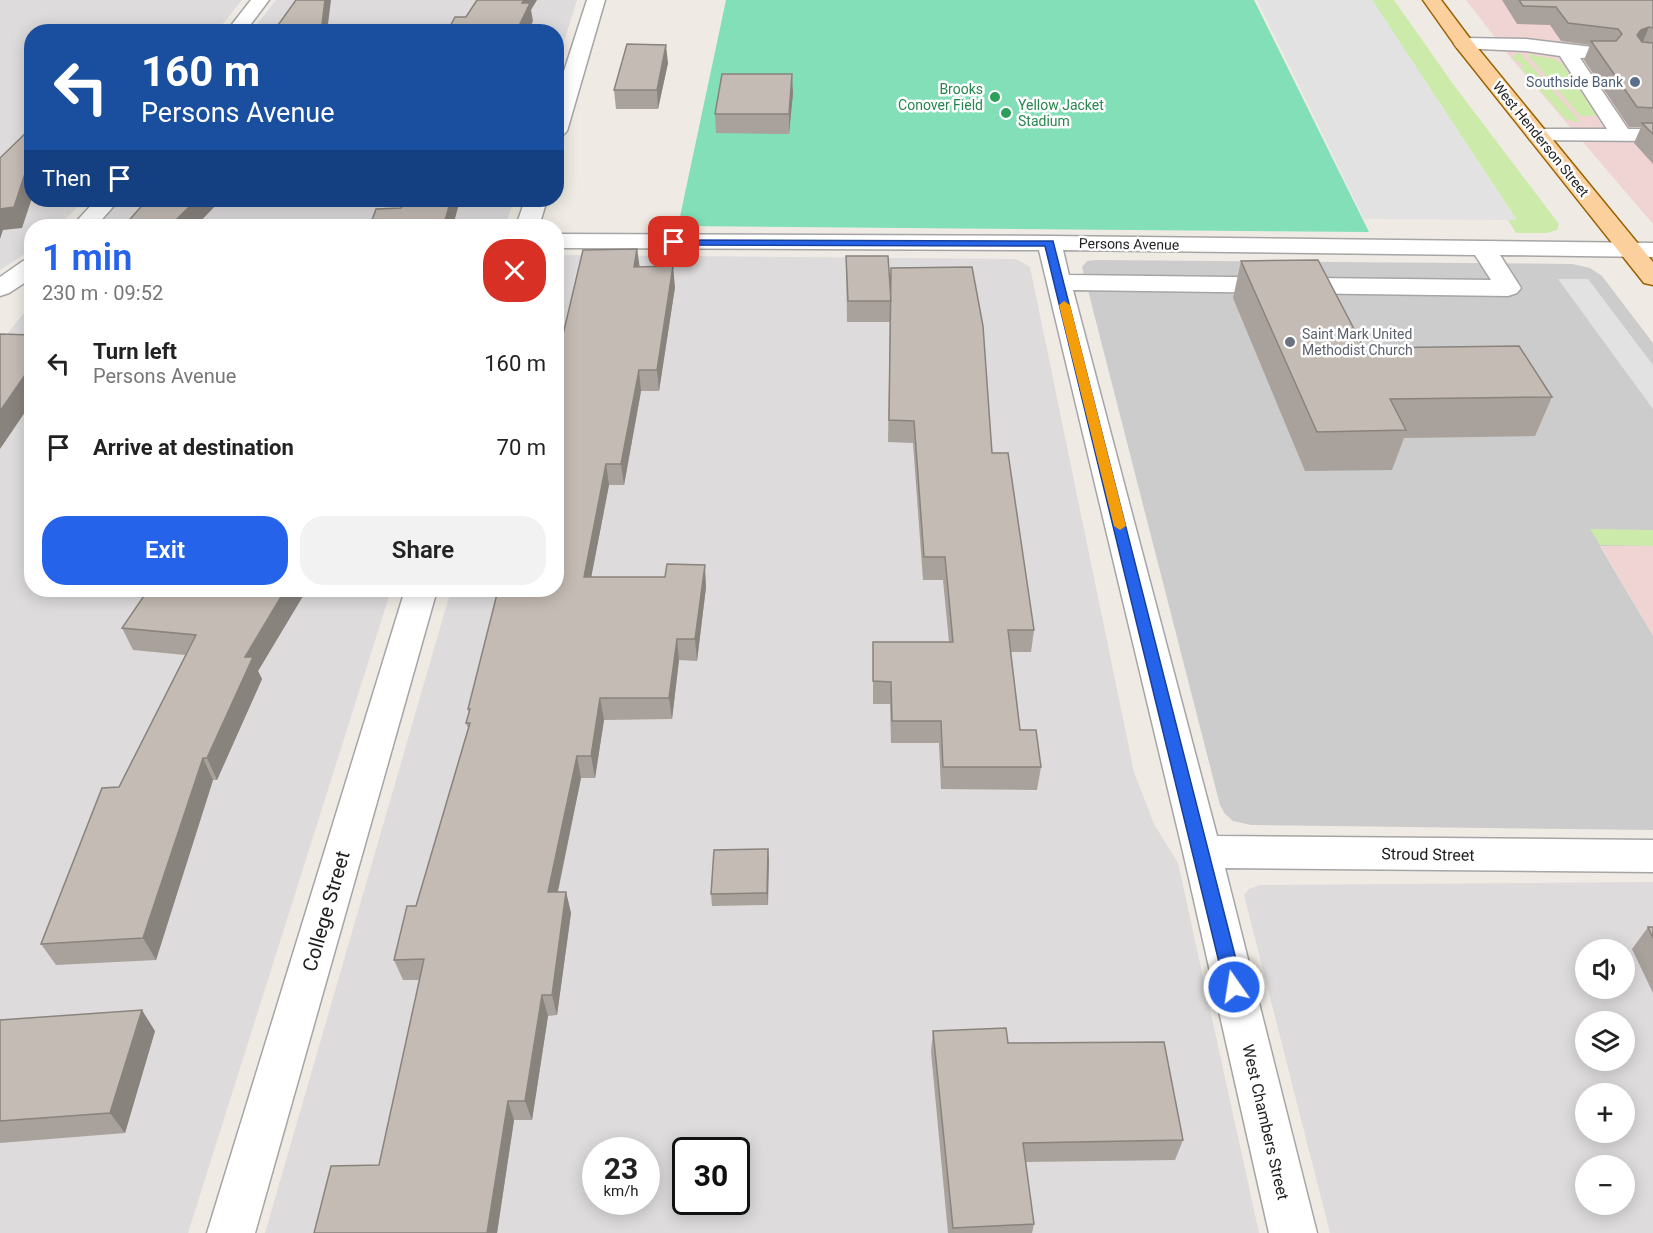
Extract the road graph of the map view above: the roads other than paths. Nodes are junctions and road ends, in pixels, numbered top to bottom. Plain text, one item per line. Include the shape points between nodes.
1 (260, 0) edge
2 (596, 0) edge
3 (1432, 0) edge
4 (241, 24) edge
5 (1464, 44) junction
6 (1566, 51) junction
7 (1602, 53) edge
8 (564, 105) edge
9 (1538, 135) junction
10 (1622, 135) junction
11 (1653, 135) edge
12 (101, 207) edge
13 (89, 219) edge
14 (564, 241) edge
15 (1049, 243) junction
16 (1279, 246) junction
17 (1483, 248) junction
18 (1642, 250) edge
19 (24, 272) edge
20 (1653, 278) edge
21 (1059, 282) junction
22 (1294, 284) junction
23 (0, 288) edge
24 (419, 597) edge
25 (1202, 852) junction
26 (1653, 856) edge
27 (231, 1233) edge
28 (1293, 1233) edge

1 - 4 street
2 - 8 street
3 - 5 main road, West Henderson Street
5 - 6 street via 1526,45
5 - 9 main road, West Henderson Street
6 - 7 street
6 - 10 street
9 - 10 street
9 - 18 main road, West Henderson Street
10 - 11 street
12 - 13 street
14 - 15 street, Persons Avenue
15 - 16 street, Persons Avenue
15 - 21 street, West Chambers Street
16 - 17 street, Persons Avenue
16 - 22 street
17 - 18 street, Persons Avenue
17 - 22 street via 1508,288
18 - 20 main road, West Henderson Street
19 - 23 street
21 - 22 street
21 - 25 street, West Chambers Street
24 - 27 street, College Street
25 - 26 street, Stroud Street
25 - 28 street, West Chambers Street

